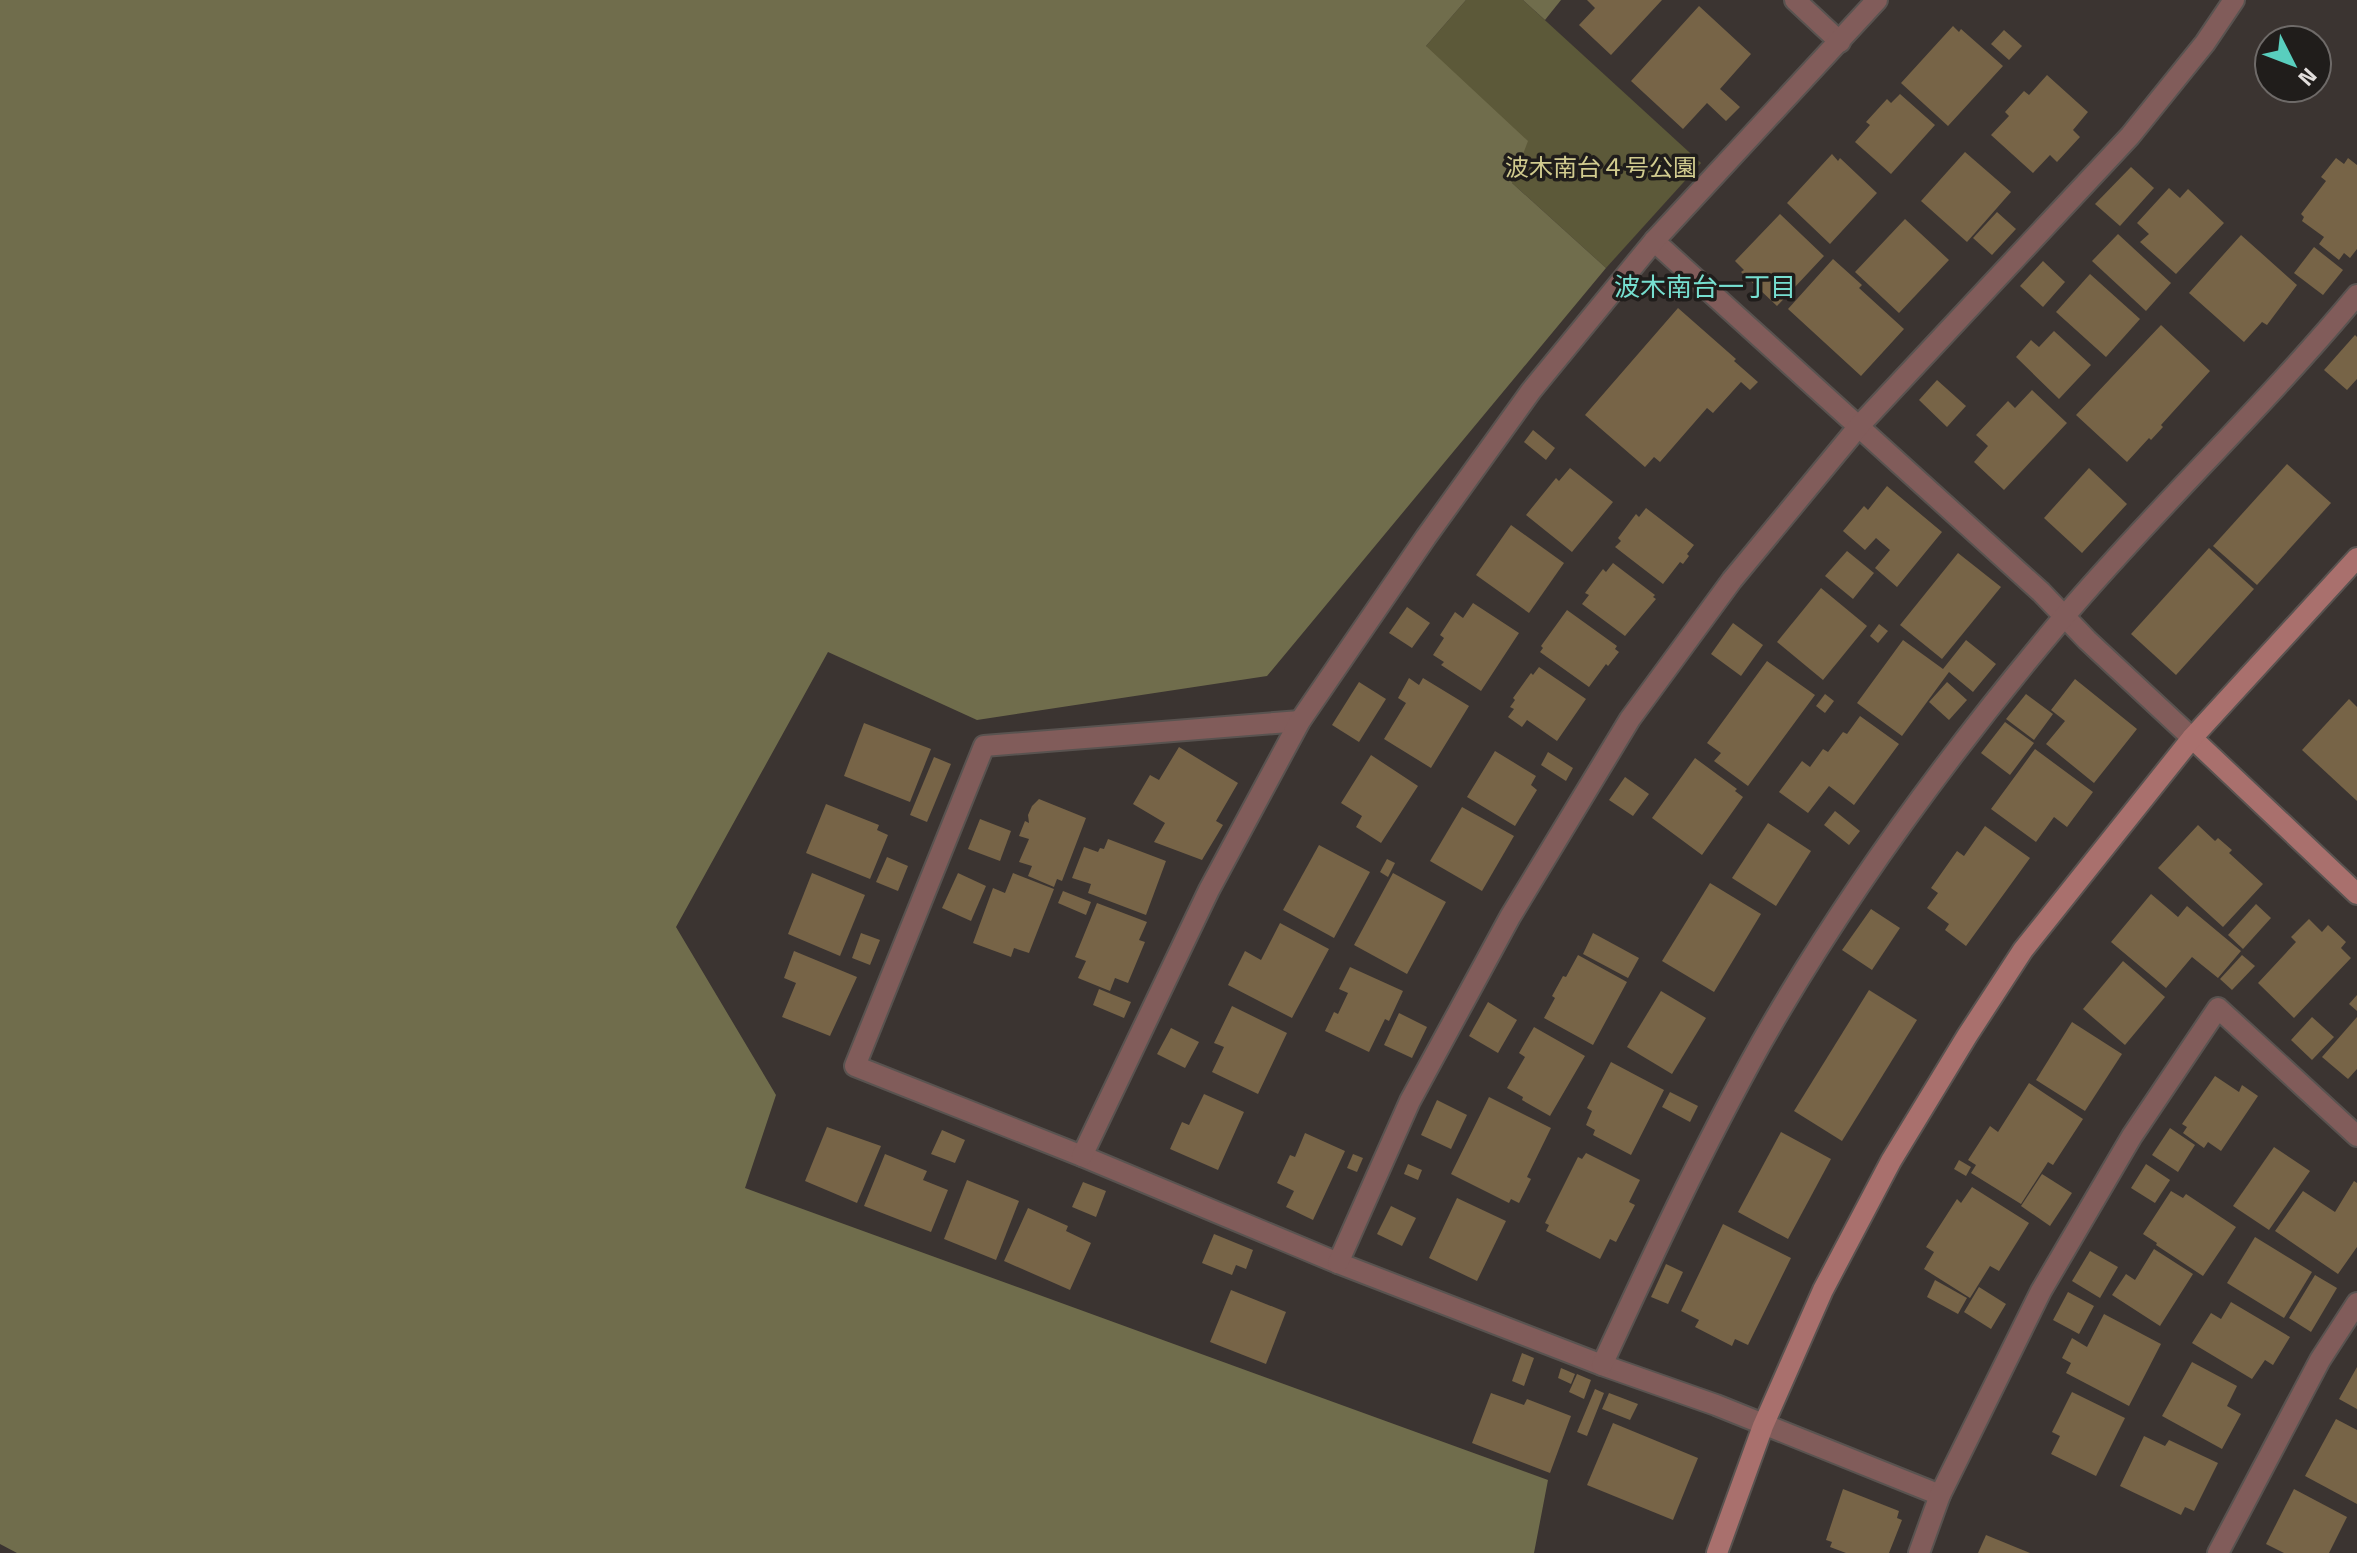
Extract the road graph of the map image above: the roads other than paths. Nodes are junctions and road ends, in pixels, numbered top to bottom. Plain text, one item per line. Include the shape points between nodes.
1 (1795, 0) edge
2 (1877, 0) edge
3 (2234, 0) edge
4 (1840, 42) junction
5 (1654, 241) junction
6 (2357, 295) edge
7 (1859, 426) junction
8 (2357, 558) edge
9 (2064, 618) junction
10 (1300, 721) junction
11 (2192, 738) junction
12 (2357, 894) edge
13 (2357, 1136) edge
14 (1082, 1156) junction
15 (1338, 1263) junction
16 (2357, 1303) edge
17 (1602, 1365) junction
18 (1763, 1426) junction
19 (1940, 1495) junction
20 (1717, 1553) edge
21 (1919, 1553) edge
22 (2218, 1553) edge

1 - 4 street
2 - 4 street
3 - 7 street via 2130,136
4 - 5 street
5 - 7 street
5 - 10 street via 1531,391
6 - 9 street
7 - 9 street
7 - 15 street via 1732,580 1630,719 1510,917 1417,1088
8 - 11 street
9 - 11 street
9 - 17 street via 1943,769 1815,954 1685,1185
10 - 14 street via 1209,890
10 - 14 street via 984,746 855,1066
11 - 12 street
11 - 18 street via 2023,950 1967,1036 1891,1161 1823,1290
13 - 19 street via 2218,1008 2132,1136 2041,1291
14 - 15 street
15 - 17 street
16 - 22 street via 2320,1360
17 - 18 street
18 - 19 street
18 - 20 street
19 - 21 street

